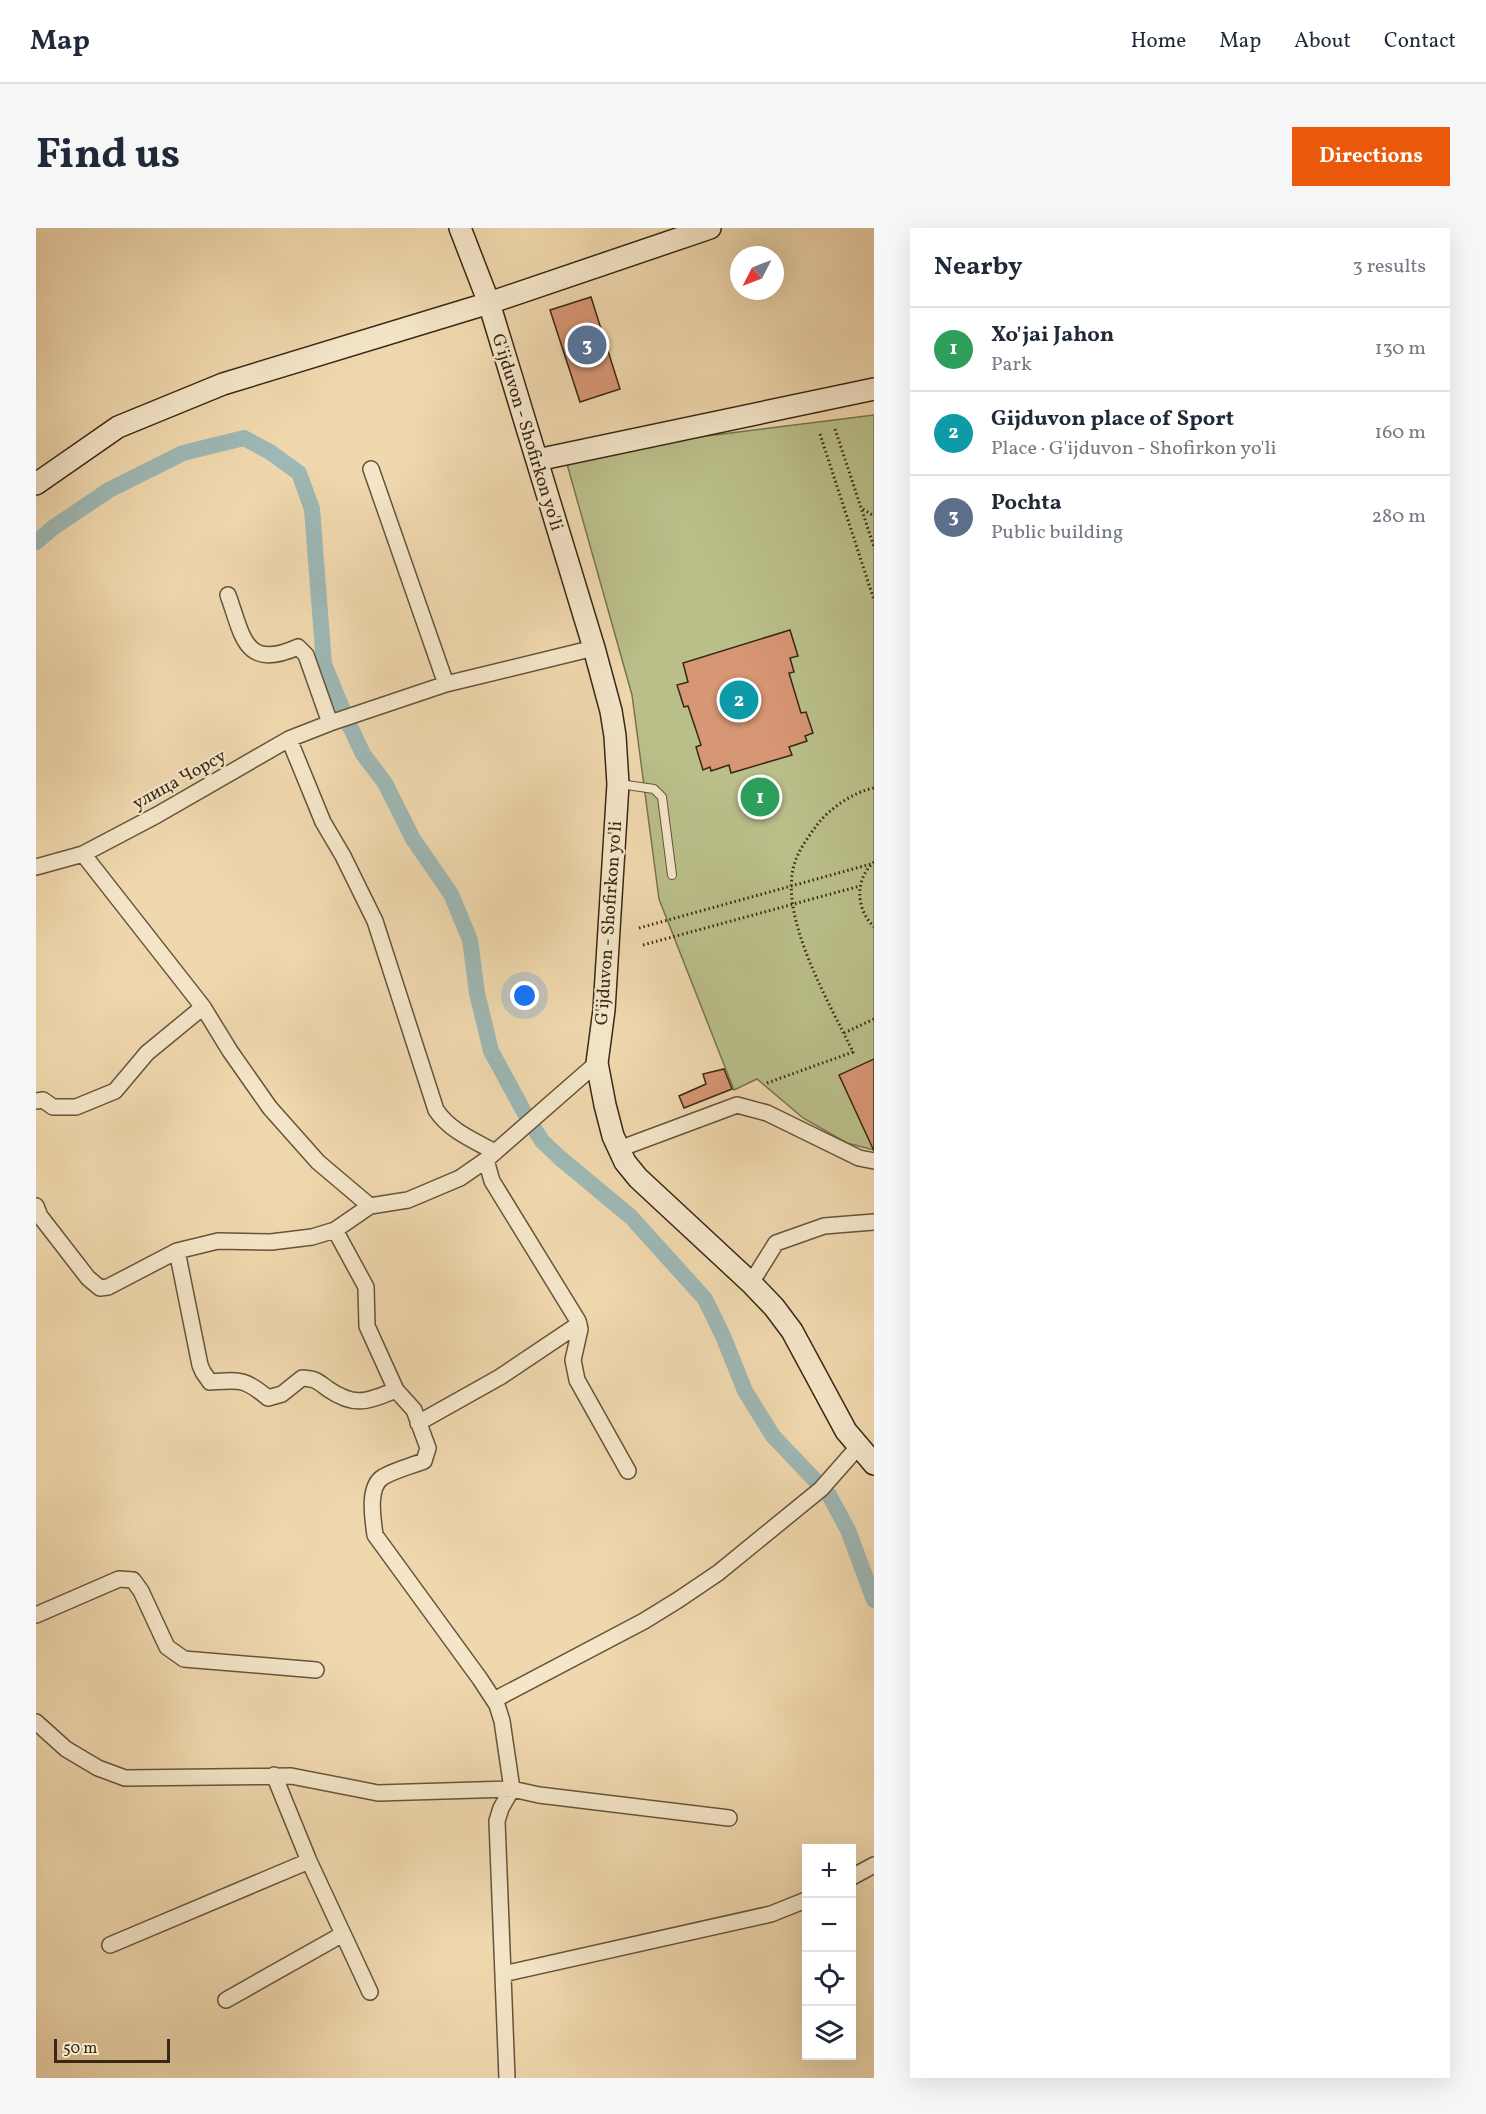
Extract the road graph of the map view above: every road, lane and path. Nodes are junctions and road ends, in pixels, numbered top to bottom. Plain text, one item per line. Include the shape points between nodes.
1 (460, 228) edge
2 (710, 228) edge
3 (489, 303) junction
4 (874, 389) edge
5 (835, 429) dead end
6 (820, 434) dead end
7 (537, 460) junction
8 (371, 469) dead end
9 (36, 484) edge
10 (861, 508) junction
11 (874, 516) edge
12 (874, 547) edge
13 (228, 595) dead end
14 (874, 600) edge
15 (594, 648) junction
16 (446, 684) junction
17 (335, 722) junction
18 (289, 739) junction
19 (618, 784) junction
20 (874, 788) edge
21 (83, 854) junction
22 (873, 863) edge
23 (36, 867) edge
24 (672, 875) dead end
25 (792, 886) junction
26 (860, 886) junction
27 (794, 905) junction
28 (874, 927) edge
29 (639, 928) dead end
30 (643, 945) dead end
31 (203, 1007) junction
32 (874, 1019) edge
33 (844, 1033) junction
34 (597, 1064) junction
35 (767, 1083) dead end
36 (36, 1101) edge
37 (618, 1149) junction
38 (490, 1156) junction
39 (874, 1161) edge
40 (36, 1206) edge
41 (370, 1206) junction
42 (874, 1222) edge
43 (334, 1230) junction
44 (177, 1251) junction
45 (751, 1284) junction
46 (579, 1324) junction
47 (396, 1390) junction
48 (418, 1423) junction
49 (858, 1448) junction
50 (874, 1464) edge
51 (628, 1471) dead end
52 (36, 1615) edge
53 (316, 1670) dead end
54 (494, 1700) junction
55 (36, 1722) edge
56 (274, 1775) junction
57 (512, 1789) junction
58 (729, 1818) dead end
59 (309, 1861) junction
60 (874, 1865) edge
61 (856, 1875) edge
62 (802, 1902) edge
63 (343, 1934) junction
64 (110, 1945) dead end
65 (503, 1974) junction
66 (370, 1992) dead end
67 (226, 2000) dead end
68 (507, 2078) edge

1 - 3 main road, G'ijduvon - Shofirkon yo'li
2 - 3 main road
3 - 7 main road, G'ijduvon - Shofirkon yo'li
3 - 9 main road via 223,384 118,428
4 - 7 main road
5 - 10 path
6 - 14 path
7 - 15 main road, G'ijduvon - Shofirkon yo'li
8 - 16 street
10 - 11 path
10 - 12 path
13 - 17 street via 246,644 254,653 264,657 298,647 306,656
15 - 16 street, улица Чорсу
15 - 19 main road, G'ijduvon - Shofirkon yo'li via 611,711
16 - 17 street, улица Чорсу
17 - 18 street, улица Чорсу
18 - 21 street, улица Чорсу
18 - 38 street via 323,822 375,921 436,1110 454,1131 463,1133
19 - 24 lane via 654,789 662,797
19 - 34 main road, G'ijduvon - Shofirkon yo'li
20 - 25 path via 852,796 822,819 794,864
21 - 23 street, улица Чорсу
21 - 31 street
22 - 25 path
22 - 26 path
25 - 27 path
25 - 29 path
26 - 27 path
26 - 28 path via 861,906
27 - 30 path
27 - 33 path via 804,947
31 - 36 street via 147,1053 115,1091 76,1107 53,1107 43,1100
31 - 41 street via 270,1108 318,1162
32 - 33 path
33 - 35 path via 853,1052
34 - 37 main road, G'ijduvon - Shofirkon yo'li
34 - 38 street
37 - 39 street via 737,1106 767,1113 859,1158
37 - 45 main road, G'ijduvon - Shofirkon yo'li via 638,1178
38 - 41 street via 460,1178 408,1200
38 - 46 street via 492,1181
40 - 44 street via 88,1278 100,1287 108,1287
41 - 43 street
42 - 45 street via 824,1226 776,1243
43 - 44 street via 271,1242 218,1241
43 - 47 street via 366,1287 367,1326
44 - 47 street via 200,1365 210,1382 250,1383 268,1398 282,1394 302,1378 316,1379 351,1400 367,1402
45 - 49 main road, G'ijduvon - Shofirkon yo'li via 792,1331
46 - 48 street via 500,1377
46 - 51 street via 573,1360 577,1380
47 - 48 street via 414,1410
48 - 54 street via 428,1448 424,1461 382,1477 375,1486 375,1535
49 - 50 main road, G'ijduvon - Shofirkon yo'li
49 - 54 street via 825,1486 718,1573 645,1621
52 - 53 street via 119,1579 133,1580 167,1647 184,1659
54 - 57 street via 502,1721
55 - 56 street via 66,1749 125,1778
56 - 57 street via 378,1793
56 - 59 street
57 - 58 street
57 - 65 street via 497,1821
59 - 63 street
59 - 64 street
60 - 61 street
62 - 65 street via 771,1914
63 - 66 street
63 - 67 street
65 - 68 street

